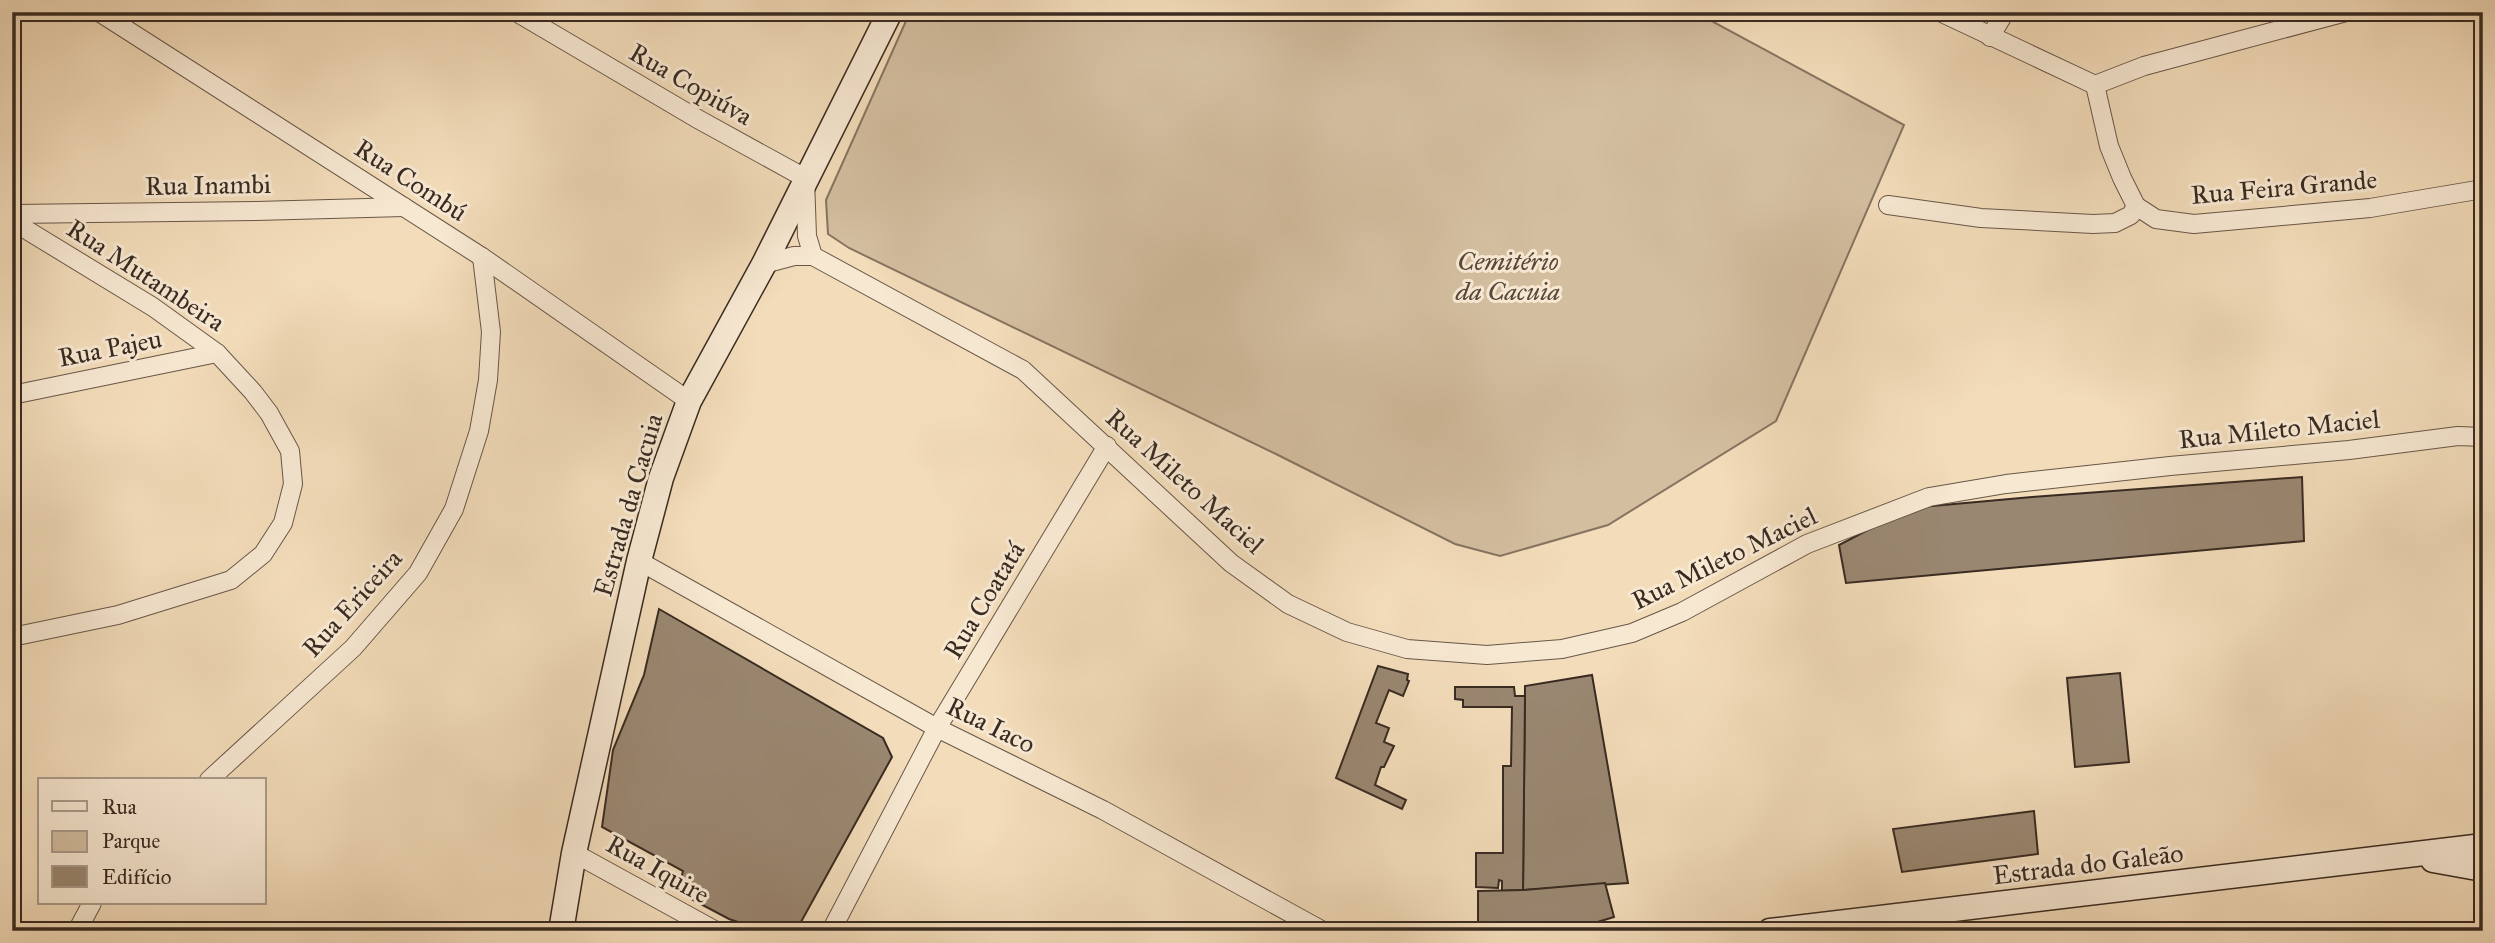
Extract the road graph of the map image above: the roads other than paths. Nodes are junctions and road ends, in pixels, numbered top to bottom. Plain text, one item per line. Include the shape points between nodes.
1 (99, 12) edge
2 (516, 12) edge
3 (890, 12) edge
4 (1940, 12) edge
5 (2005, 12) edge
6 (2346, 12) edge
7 (1990, 37) junction
8 (2095, 85) junction
9 (805, 178) junction
10 (2483, 189) edge
11 (1888, 205) dead end
12 (2136, 206) junction
13 (405, 207) junction
14 (12, 214) edge
15 (12, 221) edge
16 (813, 256) junction
17 (482, 257) junction
18 (764, 264) junction
19 (217, 354) junction
20 (12, 395) edge
21 (689, 401) junction
22 (2483, 437) edge
23 (1107, 446) junction
24 (639, 561) junction
25 (12, 637) edge
26 (937, 728) junction
27 (211, 778) edge
28 (2483, 846) edge
29 (574, 853) junction
30 (2412, 856) junction
31 (2483, 869) edge
32 (91, 904) edge
33 (77, 931) edge
34 (561, 931) edge
35 (716, 931) edge
36 (831, 931) edge
37 (1324, 931) edge
38 (1770, 931) edge

1 - 13 street, Rua Combú
2 - 9 street, Rua Copiúva
3 - 9 main road, Estrada da Cacuia
4 - 7 street
5 - 7 street
6 - 8 street via 2144,66
7 - 8 street
8 - 12 street via 2109,146
9 - 16 street via 807,236
9 - 18 main road, Estrada da Cacuia
10 - 12 street, Rua Feira Grande via 2370,208 2194,224 2156,219
11 - 12 street via 1981,218 2092,224 2115,223 2131,215
13 - 14 street, Rua Inambi
13 - 17 street, Rua Combú
15 - 19 street, Rua Mutambeira via 152,307
16 - 18 street
16 - 23 street, Rua Mileto Maciel via 1023,370
17 - 21 street, Rua Combú
17 - 27 street, Rua Ericeira via 491,332 488,380 480,430 454,509 418,573 352,648
18 - 21 main road, Estrada da Cacuia
19 - 20 street, Rua Pajeu
19 - 25 street, Rua Mutambeira via 261,402 290,451 293,484 284,523 263,554 231,580 118,615
21 - 24 main road, Estrada da Cacuia via 661,478
22 - 23 street, Rua Mileto Maciel via 2170,466 1929,497 1807,544 1682,612 1632,633 1562,649 1487,655 1407,649 1347,632 1288,604 1231,563
23 - 26 street, Rua Coatatá
24 - 26 street, Rua Iaco
24 - 29 main road, Estrada da Cacuia
26 - 36 street, Rua Coatatá
26 - 37 street, Rua Iaco via 1103,810
28 - 30 main road, Estrada do Galeão
29 - 34 main road, Estrada da Cacuia
29 - 35 street, Rua Iquire
30 - 31 main road
30 - 38 main road, Estrada do Galeão
32 - 33 street

